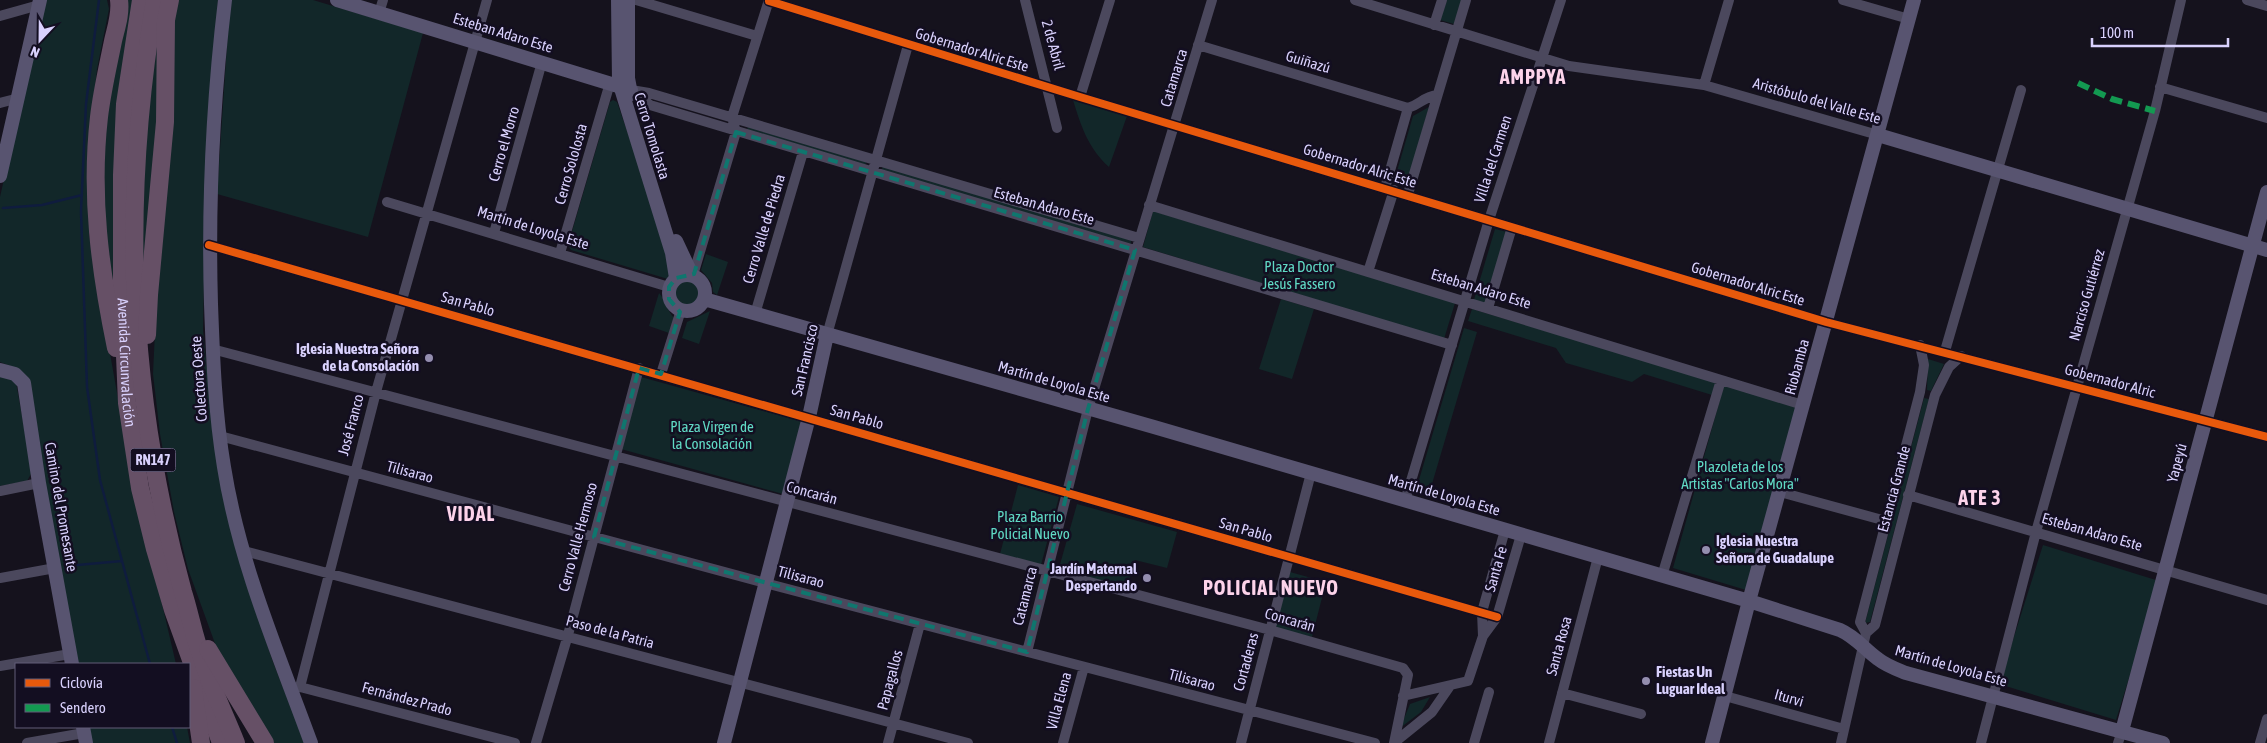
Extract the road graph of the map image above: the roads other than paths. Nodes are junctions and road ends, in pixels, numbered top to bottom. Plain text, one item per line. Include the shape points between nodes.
1 (119, 0) edge
2 (141, 0) edge
3 (155, 0) edge
4 (170, 0) edge
5 (225, 0) edge
6 (337, 0) edge
7 (487, 0) edge
8 (618, 0) edge
9 (628, 0) edge
10 (636, 0) edge
11 (769, 0) edge
12 (1025, 0) edge
13 (1110, 0) edge
14 (1212, 0) edge
15 (1355, 0) edge
16 (1442, 0) edge
17 (1466, 0) edge
18 (1561, 0) edge
19 (1729, 0) edge
20 (1843, 0) edge
21 (1914, 0) edge
22 (2181, 0) edge
23 (2247, 0) edge
24 (40, 2) edge
25 (2267, 6) edge
26 (381, 7) edge
27 (0, 16) edge
28 (1909, 20) junction
29 (1434, 25) junction
30 (1456, 32) junction
31 (757, 36) junction
32 (474, 42) junction
33 (908, 45) junction
34 (1198, 45) junction
35 (1542, 58) junction
36 (542, 62) junction
37 (1704, 85) junction
38 (620, 86) junction
39 (1048, 87) junction
40 (2160, 87) junction
41 (2021, 90) dead end
42 (1437, 96) junction
43 (1080, 97) junction
44 (19, 98) junction
45 (0, 103) edge
46 (1408, 108) junction
47 (732, 117) junction
48 (2267, 118) edge
49 (1173, 125) junction
50 (1057, 128) dead end
51 (736, 132) junction
52 (1878, 135) junction
53 (803, 152) junction
54 (875, 160) junction
55 (129, 166) junction
56 (1998, 171) junction
57 (871, 172) junction
58 (0, 176) edge
59 (1389, 189) junction
60 (2267, 192) edge
61 (1408, 194) junction
62 (387, 202) dead end
63 (1148, 205) junction
64 (2127, 209) junction
65 (425, 213) junction
66 (1489, 220) junction
67 (1512, 227) junction
68 (494, 233) junction
69 (1138, 238) junction
70 (209, 245) junction
71 (2252, 246) junction
72 (1135, 250) junction
73 (2267, 250) edge
74 (560, 253) junction
75 (1368, 272) junction
76 (692, 275) junction
77 (673, 282) junction
78 (402, 299) junction
79 (704, 299) junction
80 (1464, 302) junction
81 (1488, 308) junction
82 (681, 310) junction
83 (755, 314) junction
84 (1826, 322) junction
85 (827, 335) junction
86 (1452, 345) junction
87 (1920, 345) junction
88 (212, 349) junction
89 (1945, 352) junction
90 (1961, 356) junction
91 (639, 368) junction
92 (0, 370) edge
93 (661, 374) junction
94 (1720, 380) junction
95 (2077, 386) junction
96 (376, 392) junction
97 (1920, 392) junction
98 (1935, 396) junction
99 (145, 398) junction
100 (127, 403) junction
101 (1803, 405) junction
102 (1088, 409) junction
103 (808, 417) junction
104 (2205, 421) junction
105 (220, 436) junction
106 (2267, 437) edge
107 (616, 456) junction
108 (354, 472) junction
109 (1311, 473) junction
110 (39, 483) junction
111 (0, 491) edge
112 (1067, 492) junction
113 (1780, 492) junction
114 (1908, 495) junction
115 (1405, 501) junction
116 (786, 502) junction
117 (1886, 521) junction
118 (1506, 530) junction
119 (2036, 532) junction
120 (1522, 535) junction
121 (594, 537) junction
122 (244, 551) junction
123 (1289, 556) junction
124 (1598, 557) junction
125 (55, 568) junction
126 (2166, 570) junction
127 (1047, 571) junction
128 (330, 574) junction
129 (1662, 576) junction
130 (0, 578) edge
131 (765, 583) junction
132 (2267, 600) edge
133 (1749, 601) junction
134 (181, 612) junction
135 (1482, 612) junction
136 (1497, 617) junction
137 (920, 624) junction
138 (1270, 630) junction
139 (568, 635) junction
140 (1483, 636) junction
141 (1865, 639) junction
142 (1027, 652) junction
143 (71, 659) edge
144 (30, 663) edge
145 (187, 663) edge
146 (15, 665) edge
147 (0, 666) edge
148 (1084, 667) junction
149 (190, 675) edge
150 (740, 683) junction
151 (1450, 686) junction
152 (296, 687) junction
153 (1489, 692) dead end
154 (1562, 693) junction
155 (1993, 695) junction
156 (1404, 696) junction
157 (1725, 696) junction
158 (1249, 710) junction
159 (1641, 714) dead end
160 (2267, 719) edge
161 (894, 724) junction
162 (1844, 730) junction
163 (84, 734) edge
164 (2120, 737) edge
165 (27, 743) edge
166 (201, 743) edge
167 (221, 743) edge
168 (236, 743) edge
169 (265, 743) edge
170 (311, 743) edge
171 (515, 743) edge
172 (536, 743) edge
173 (724, 743) edge
174 (888, 743) edge
175 (968, 743) edge
176 (1063, 743) edge
177 (1241, 743) edge
178 (1374, 743) edge
179 (1394, 743) edge
180 (1474, 743) edge
181 (1549, 743) edge
182 (1712, 743) edge
183 (1841, 743) edge
184 (1981, 743) edge
185 (2163, 743) edge
186 (2260, 743) edge

1 - 100 highway via 119,17 99,115 95,195 107,306
2 - 55 highway, Avenida Circunvalación / RN147 via 125,104
3 - 55 highway, Avenida Circunvalación / RN147
4 - 99 highway via 166,20 165,122 149,295
5 - 70 main road, Colectora Oeste via 215,82
6 - 26 main road, Esteban Adaro Este
7 - 32 street, José Franco
8 - 38 main road, Cerro Tomolasta via 617,68
9 - 38 main road, Cerro Tomolasta via 628,78
10 - 31 street
11 - 31 street
11 - 33 street, Gobernador Alric Este
12 - 39 street, 2 de Abril
13 - 43 street
14 - 34 street, Catamarca
15 - 29 street, Aristóbulo del Valle Este
16 - 29 street
17 - 30 street
18 - 35 street, Villa del Carmen
19 - 37 street
20 - 28 street
21 - 28 main road, Riobamba
22 - 40 street, Narciso Gutiérrez
23 - 25 street
24 - 27 street
24 - 44 main road
26 - 32 main road, Esteban Adaro Este
28 - 52 main road, Riobamba
29 - 30 street, Aristóbulo del Valle Este
30 - 35 street, Aristóbulo del Valle Este
30 - 42 street
31 - 47 street
32 - 36 main road, Esteban Adaro Este
32 - 65 street, José Franco
33 - 39 street, Gobernador Alric Este
33 - 54 street, San Francisco
34 - 46 street, Guiñazú
34 - 49 street, Catamarca
35 - 37 street, Aristóbulo del Valle Este via 1569,66
35 - 66 street, Villa del Carmen
36 - 38 main road, Esteban Adaro Este
36 - 68 street, Cerro el Morro
37 - 52 street, Aristóbulo del Valle Este
38 - 47 street, Esteban Adaro Este
38 - 51 street, Esteban Adaro Este via 650,105
38 - 74 street, Cerro Sololosta
38 - 76 main road, Cerro Tomolasta via 679,248
38 - 77 main road, Cerro Tomolasta via 672,253 676,268
39 - 43 street, Gobernador Alric Este
39 - 50 street, 2 de Abril
40 - 48 street
40 - 64 street, Narciso Gutiérrez
41 - 56 street
42 - 46 street via 1427,96 1416,106
42 - 61 street
43 - 49 street, Gobernador Alric Este
44 - 45 street
44 - 58 main road
46 - 59 street
47 - 51 street
47 - 54 street, Esteban Adaro Este
49 - 59 street, Gobernador Alric Este
49 - 63 street, Catamarca
51 - 53 street, Esteban Adaro Este
51 - 76 street
52 - 56 main road, Aristóbulo del Valle Este
52 - 84 main road, Riobamba
53 - 57 street, Esteban Adaro Este
53 - 83 street, Cerro Valle de Piedra
54 - 57 street, San Francisco
54 - 69 street, Esteban Adaro Este
55 - 99 highway, Avenida Circunvalación / RN147 via 137,338
55 - 100 highway, Avenida Circunvalación / RN147 via 120,230
56 - 64 main road, Aristóbulo del Valle Este
56 - 89 street
57 - 72 street, Esteban Adaro Este
57 - 85 street, San Francisco
59 - 61 street, Gobernador Alric Este
59 - 75 street
60 - 71 main road, Yapeyú
61 - 66 street, Gobernador Alric Este
62 - 65 street, Martín de Loyola Este
63 - 69 street, Catamarca
63 - 75 street, Esteban Adaro Este
64 - 71 main road, Aristóbulo del Valle Este
64 - 95 street, Narciso Gutiérrez
65 - 68 street, Martín de Loyola Este
65 - 78 street, José Franco
66 - 67 street, Gobernador Alric Este
66 - 80 street, Villa del Carmen
67 - 81 street
67 - 84 street, Gobernador Alric Este
68 - 74 street, Martín de Loyola Este
69 - 72 street, Catamarca
70 - 78 street, San Pablo
70 - 88 main road, Colectora Oeste
71 - 73 main road, Aristóbulo del Valle Este
71 - 104 main road, Yapeyú
72 - 86 street, Esteban Adaro Este
72 - 102 street, Catamarca
74 - 77 street, Martín de Loyola Este
75 - 80 street, Esteban Adaro Este
76 - 77 main road via 683,275
76 - 79 main road via 705,288
77 - 82 main road via 669,298
78 - 91 street, San Pablo
78 - 96 street, José Franco
79 - 82 main road via 697,308
79 - 83 main road, Martín de Loyola Este
80 - 81 street, Esteban Adaro Este
80 - 86 street, Villa del Carmen
81 - 94 street, Esteban Adaro Este
82 - 93 street
83 - 85 main road, Martín de Loyola Este
84 - 87 street, Gobernador Alric Este
84 - 101 main road, Riobamba
85 - 102 main road, Martín de Loyola Este
85 - 103 main road, San Francisco
86 - 115 street, Villa del Carmen
87 - 89 street, Gobernador Alric Este
87 - 97 street, Estancia Grande via 1924,365
88 - 96 street, Concarán
88 - 105 main road, Colectora Oeste
89 - 90 street, Gobernador Alric
90 - 95 street, Gobernador Alric
90 - 98 street, Estancia Grande via 1949,367
91 - 93 street, San Pablo
91 - 107 street, Cerro Valle Hermoso
92 - 110 main road, Camino del Promesante via 15,374 24,383
93 - 103 street, San Pablo
94 - 101 street, Esteban Adaro Este
94 - 129 street
95 - 104 street, Gobernador Alric
95 - 119 street, Narciso Gutiérrez
96 - 107 street, Concarán
96 - 108 street, José Franco
97 - 98 street
97 - 117 street, Estancia Grande
98 - 114 street, Estancia Grande
99 - 134 highway, Avenida Circunvalación / RN147 via 154,467
100 - 134 highway, Avenida Circunvalación / RN147 via 140,488
101 - 113 main road, Riobamba
102 - 109 main road, Martín de Loyola Este
102 - 112 street, Catamarca
103 - 112 street, San Pablo
103 - 116 main road, San Francisco
104 - 106 street, Gobernador Alric
104 - 126 main road, Yapeyú
105 - 108 street, Tilisarao
105 - 122 main road, Colectora Oeste via 224,468
107 - 116 street, Concarán
107 - 121 street, Cerro Valle Hermoso
108 - 121 street, Tilisarao
108 - 128 street, José Franco
109 - 115 main road, Martín de Loyola Este
109 - 123 street, Cortaderas
110 - 111 street
110 - 125 main road, Camino del Promesante
112 - 123 street, San Pablo
112 - 127 street, Catamarca
113 - 117 street
113 - 133 main road, Riobamba
114 - 119 street, Esteban Adaro Este
114 - 141 street, Estancia Grande via 1875,625
115 - 118 main road, Martín de Loyola Este
116 - 127 street, Concarán
116 - 131 main road, San Francisco
117 - 141 street, Estancia Grande via 1860,622
118 - 120 main road, Martín de Loyola Este
118 - 135 street, Santa Fe
119 - 126 street, Esteban Adaro Este
119 - 155 street, Narciso Gutiérrez
120 - 124 main road, Martín de Loyola Este
120 - 136 street, Santa Fe
121 - 131 street, Tilisarao
121 - 139 street, Cerro Valle Hermoso
122 - 128 street, Paso de la Patria
122 - 152 main road, Colectora Oeste via 256,592
123 - 135 street, San Pablo
123 - 138 street, Cortaderas
124 - 129 main road, Martín de Loyola Este
124 - 154 street, Santa Rosa
125 - 130 street
125 - 143 main road, Camino del Promesante
126 - 132 street, Esteban Adaro Este
126 - 164 main road, Yapeyú
127 - 138 street, Concarán
127 - 142 street, Catamarca
128 - 139 street, Paso de la Patria
128 - 152 street, José Franco
129 - 133 main road, Martín de Loyola Este
131 - 137 street, Tilisarao
131 - 150 main road, San Francisco
133 - 141 main road, Martín de Loyola Este
133 - 157 main road, Riobamba
134 - 145 highway
134 - 167 highway, Avenida Circunvalación / RN147
134 - 168 highway, Avenida Circunvalación / RN147
134 - 169 highway
135 - 136 street, San Pablo
135 - 140 street, Santa Fe
136 - 140 street, Santa Fe
137 - 142 street, Tilisarao
137 - 161 street, Papagallos
138 - 156 street, Concarán via 1403,668 1408,675
138 - 158 street, Cortaderas
139 - 150 street, Paso de la Patria
139 - 172 street, Cerro Valle Hermoso
140 - 151 street, Santa Fe via 1468,681
141 - 155 main road, Martín de Loyola Este via 1876,658 1890,667
141 - 162 street, Estancia Grande
142 - 148 street, Tilisarao
143 - 144 street
146 - 147 street
148 - 158 street, Tilisarao
148 - 176 street, Villa Elena
149 - 166 highway
150 - 161 street, Paso de la Patria
150 - 173 main road, San Francisco
151 - 156 street, Santa Fe
151 - 179 street via 1432,712
152 - 170 main road, Colectora Oeste
152 - 171 street, Fernández Prado
153 - 180 street
154 - 159 street
154 - 181 street, Santa Rosa
155 - 164 main road, Martín de Loyola Este
155 - 184 street, Narciso Gutiérrez
156 - 179 street
157 - 162 street, Iturvi
157 - 182 main road, Riobamba
158 - 177 street, Cortaderas
158 - 178 street, Tilisarao
160 - 186 street
161 - 174 street, Papagallos
161 - 175 street, Paso de la Patria
162 - 183 street, Estancia Grande
163 - 165 street
164 - 185 main road, Martín de Loyola Este

